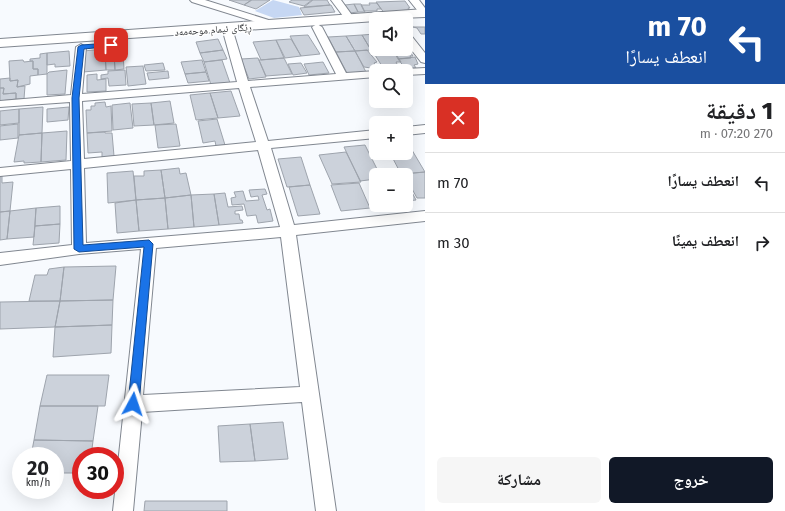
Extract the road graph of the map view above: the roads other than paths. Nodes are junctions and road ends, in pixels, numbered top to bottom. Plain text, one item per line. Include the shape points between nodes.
1 (196, 0) edge
2 (336, 0) edge
3 (414, 0) edge
4 (425, 15) edge
5 (251, 18) junction
6 (349, 18) junction
7 (413, 18) edge
8 (369, 23) edge
9 (272, 24) junction
10 (317, 27) junction
11 (232, 30) junction
12 (0, 43) edge
13 (413, 45) edge
14 (81, 47) junction
15 (0, 52) edge
16 (425, 60) edge
17 (425, 71) edge
18 (413, 72) edge
19 (369, 75) edge
20 (343, 77) junction
21 (243, 84) junction
22 (76, 98) junction
23 (0, 104) edge
24 (425, 129) edge
25 (413, 130) edge
26 (369, 135) edge
27 (263, 144) junction
28 (78, 165) junction
29 (0, 172) edge
30 (425, 216) edge
31 (288, 231) junction
32 (149, 244) junction
33 (79, 249) junction
34 (1, 264) edge
35 (310, 394) junction
36 (133, 404) junction
37 (123, 511) edge
38 (326, 511) edge

1 - 5 street
2 - 6 street
3 - 4 street
4 - 6 main road, ڕێگای ئیمام موحەمەد
4 - 7 main road
5 - 9 street
5 - 11 street
6 - 9 main road, ڕێگای ئیمام موحەمەد
8 - 10 main road
9 - 11 main road, ڕێگای ئیمام موحەمەد
10 - 11 main road
10 - 20 street
11 - 12 main road, ڕێگای ئیمام موحەمەد
11 - 14 main road
11 - 21 street
13 - 16 street
14 - 15 main road
14 - 22 street
17 - 18 street
19 - 20 street
20 - 21 street
21 - 22 street
21 - 27 street
22 - 23 street
22 - 28 street
24 - 25 street
26 - 27 street
27 - 28 street
27 - 31 street
28 - 29 street
28 - 33 street
30 - 31 street
31 - 32 street
31 - 35 street
32 - 33 street
32 - 36 street
33 - 34 street
35 - 36 street
35 - 38 street
36 - 37 street

